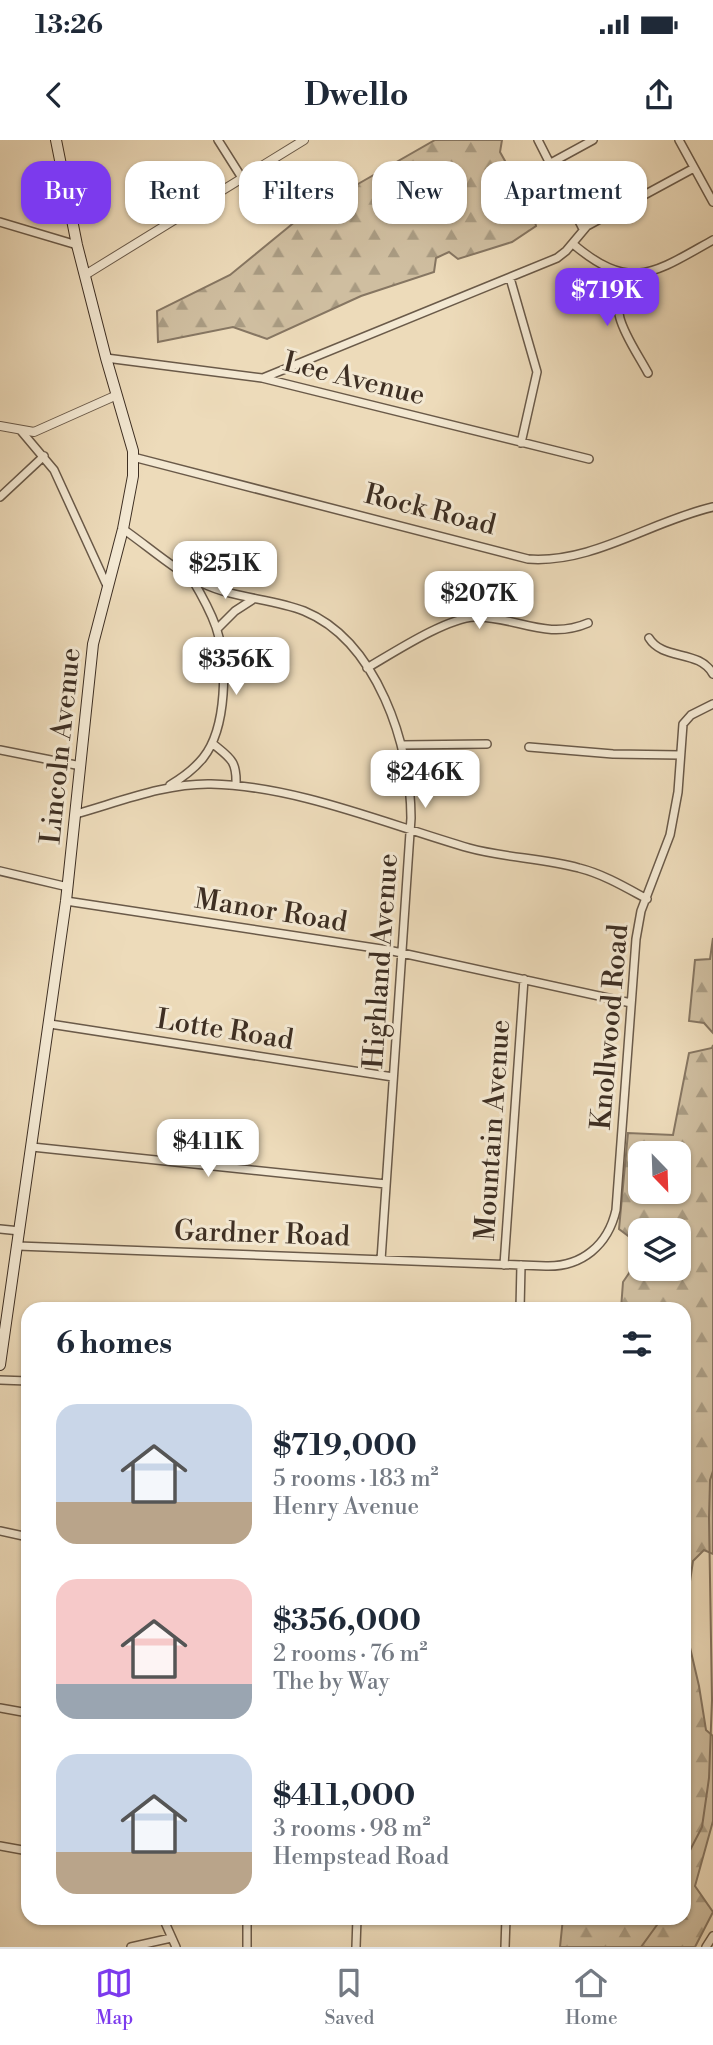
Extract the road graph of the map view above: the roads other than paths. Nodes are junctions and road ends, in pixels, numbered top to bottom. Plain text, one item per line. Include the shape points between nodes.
1 (56, 140) edge
2 (218, 140) edge
3 (304, 140) edge
4 (538, 140) edge
5 (593, 140) edge
6 (679, 140) edge
7 (270, 161) edge
8 (548, 161) edge
9 (554, 161) edge
10 (694, 168) junction
11 (239, 173) edge
12 (239, 180) edge
13 (713, 202) edge
14 (0, 222) edge
15 (580, 224) edge
16 (583, 229) junction
17 (713, 240) edge
18 (573, 244) junction
19 (77, 245) junction
20 (620, 272) junction
21 (85, 275) junction
22 (510, 278) junction
23 (106, 358) junction
24 (648, 373) dead end
25 (262, 378) junction
26 (117, 395) junction
27 (0, 426) edge
28 (22, 432) junction
29 (521, 443) junction
30 (44, 456) junction
31 (133, 457) junction
32 (589, 459) dead end
33 (0, 497) edge
34 (713, 507) edge
35 (123, 529) junction
36 (191, 578) junction
37 (108, 588) junction
38 (253, 600) junction
39 (587, 623) dead end
40 (217, 629) junction
41 (649, 638) dead end
42 (367, 667) junction
43 (713, 674) edge
44 (713, 704) edge
45 (212, 743) junction
46 (487, 744) dead end
47 (402, 745) junction
48 (529, 747) dead end
49 (0, 750) edge
50 (680, 755) junction
51 (81, 766) junction
52 (236, 785) junction
53 (160, 791) junction
54 (76, 814) junction
55 (411, 830) junction
56 (0, 871) edge
57 (68, 887) junction
58 (647, 899) junction
59 (66, 901) junction
60 (402, 953) junction
61 (524, 979) junction
62 (631, 1003) junction
63 (50, 1024) junction
64 (394, 1077) junction
65 (32, 1147) junction
66 (386, 1184) junction
67 (0, 1229) edge
68 (20, 1231) junction
69 (18, 1246) junction
70 (381, 1260) junction
71 (504, 1265) junction
72 (521, 1265) junction
73 (520, 1302) edge
74 (0, 1365) edge
75 (0, 1380) edge
76 (21, 1381) edge
77 (0, 1531) edge
78 (21, 1536) edge
79 (0, 1707) edge
80 (21, 1712) edge
81 (0, 1846) edge
82 (21, 1850) edge
83 (166, 1925) edge
84 (247, 1925) edge
85 (357, 1925) edge
86 (506, 1925) edge
87 (713, 1936) edge
88 (171, 1938) junction
89 (131, 1947) edge
90 (176, 1947) edge
91 (247, 1947) edge
92 (356, 1947) edge
93 (505, 1947) edge
94 (706, 1947) edge

1 - 19 main road, Lincoln Avenue
2 - 11 street
3 - 7 street
4 - 8 street
5 - 9 street
6 - 10 street
10 - 13 street
10 - 16 street
12 - 21 street
14 - 19 street
15 - 16 street
16 - 18 street
17 - 20 street via 657,270
18 - 20 street via 597,263
18 - 22 street via 557,258
19 - 21 main road, Lincoln Avenue
20 - 24 street via 615,297 618,317
21 - 23 main road, Lincoln Avenue
22 - 25 street
22 - 29 street via 537,372
23 - 25 street, Lee Avenue
23 - 26 main road, Lincoln Avenue
25 - 29 street, Lee Avenue
26 - 28 street via 34,432
26 - 31 main road, Lincoln Avenue
27 - 28 street
28 - 30 street
29 - 32 street, Lee Avenue
30 - 33 street
30 - 37 street
31 - 34 street, Rock Road via 537,560 572,557
31 - 35 main road, Lincoln Avenue
35 - 36 street, Highland Avenue
35 - 37 main road, Lincoln Avenue
36 - 38 street, Highland Avenue
36 - 40 street
37 - 51 main road, Lincoln Avenue via 93,644
38 - 40 street
38 - 42 street, Highland Avenue via 290,606 322,621
39 - 42 street via 569,630 470,618
40 - 45 street via 222,690
41 - 43 street via 662,650 704,662
42 - 47 street, Highland Avenue
44 - 50 street, Knollwood Road via 685,720
45 - 52 street via 232,759
45 - 53 street via 194,768
46 - 47 street
47 - 55 street, Highland Avenue
48 - 50 street
49 - 51 street
50 - 58 street, Knollwood Road via 670,835
51 - 54 main road, Lincoln Avenue
52 - 53 street via 195,784
52 - 55 street via 314,801
53 - 54 street
54 - 57 main road, Lincoln Avenue
55 - 58 street via 484,852 580,868
55 - 60 street, Highland Avenue
56 - 57 street
57 - 59 main road, Lincoln Avenue
58 - 62 street, Knollwood Road via 636,939
59 - 60 street, Manor Road
59 - 63 main road, Lincoln Avenue
60 - 61 street, Manor Road
60 - 64 street, Highland Avenue
61 - 62 street, Manor Road
61 - 71 street, Mountain Avenue
62 - 72 street, Knollwood Road via 619,1180 611,1225 596,1248 580,1260 557,1266
63 - 64 street, Lotte Road
63 - 65 main road, Lincoln Avenue
64 - 66 street, Highland Avenue
65 - 66 street
65 - 68 main road, Lincoln Avenue
66 - 70 street, Highland Avenue
67 - 68 street
68 - 69 main road, Lincoln Avenue
69 - 70 street, Gardner Road
69 - 74 main road, Lincoln Avenue
70 - 71 street, Gardner Road
71 - 72 street, Mountain Avenue
72 - 73 street, Mountain Avenue
75 - 76 street
77 - 78 street
79 - 80 street
81 - 82 street
83 - 88 street
84 - 91 street
85 - 92 street
86 - 93 street
87 - 94 street
88 - 89 street
88 - 90 street

